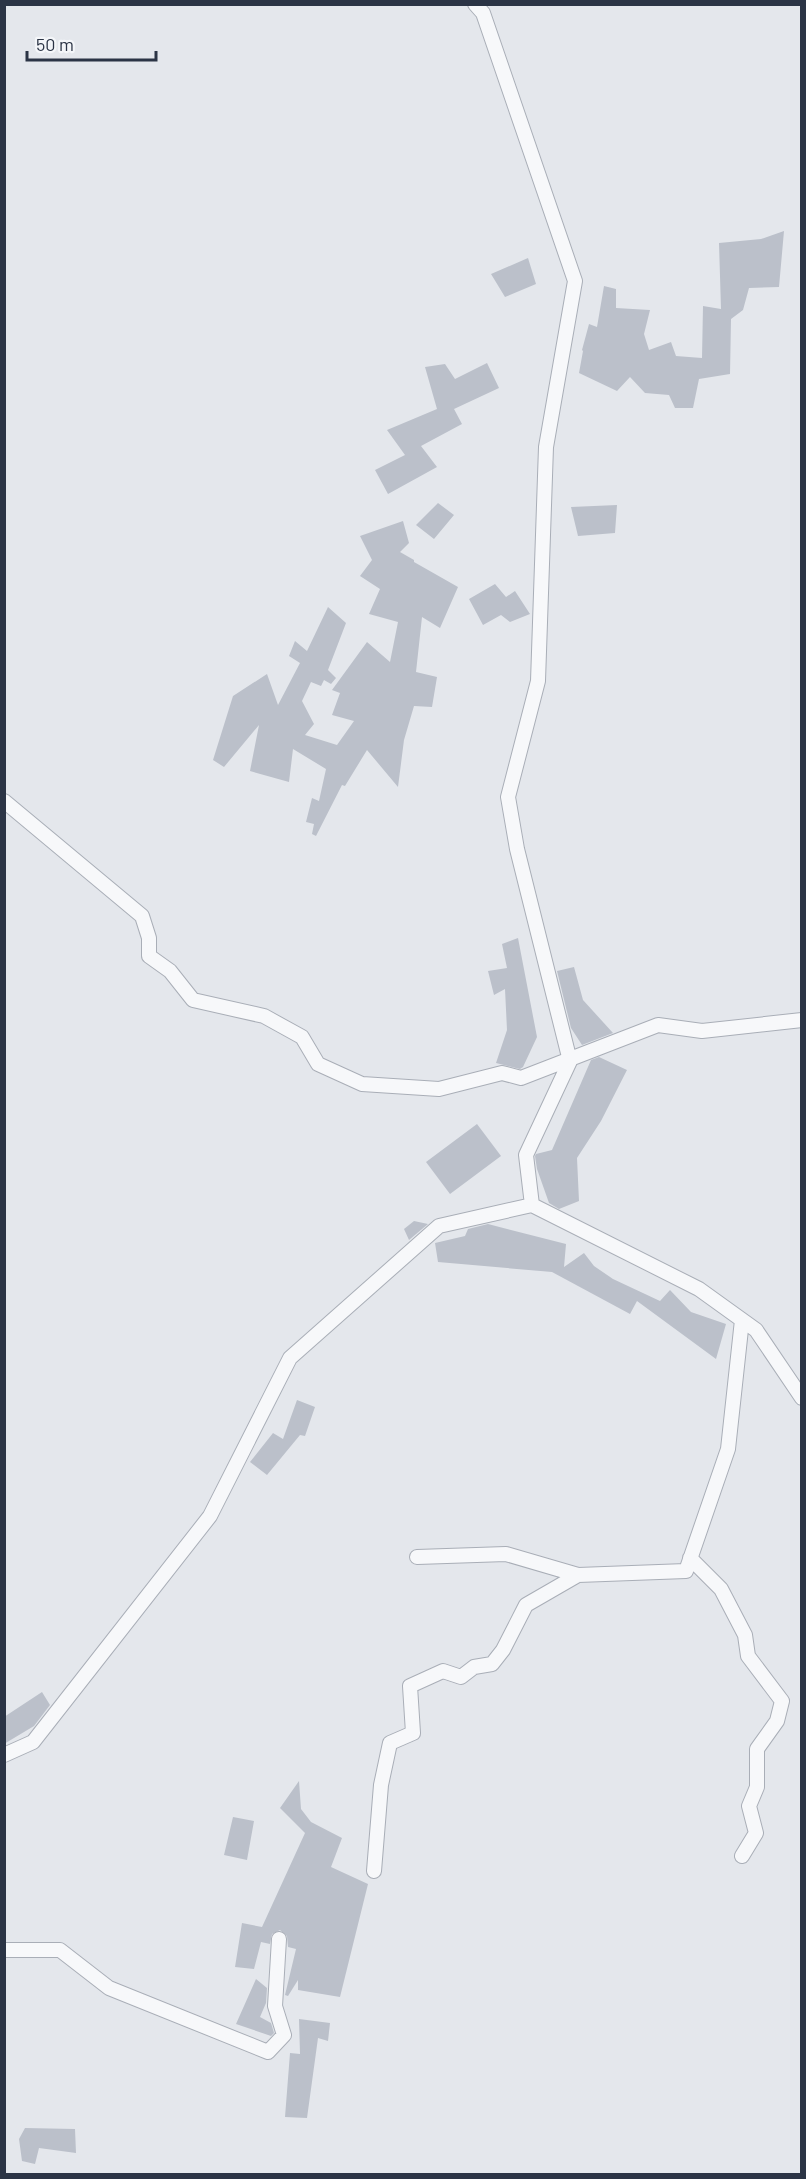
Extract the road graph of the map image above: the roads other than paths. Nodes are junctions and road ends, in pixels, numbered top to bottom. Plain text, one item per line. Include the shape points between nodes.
1 (475, 4) edge
2 (4, 801) edge
3 (801, 1020) edge
4 (570, 1061) junction
5 (532, 1205) junction
6 (742, 1320) junction
7 (801, 1398) edge
8 (417, 1557) dead end
9 (690, 1558) junction
10 (578, 1575) junction
11 (4, 1755) edge
12 (742, 1856) dead end
13 (374, 1871) dead end
14 (279, 1939) dead end
15 (4, 1950) edge

1 - 4 street via 483,13 575,281 546,447 538,681 508,797 517,849
2 - 4 street via 142,916 148,956 170,971 193,1000 264,1016 302,1037 318,1064 335,1072 362,1084 439,1089 502,1073 521,1078
3 - 4 street via 702,1031 658,1025
4 - 5 street via 526,1155
5 - 6 street via 699,1289
5 - 11 street via 439,1226 290,1358 210,1516 33,1742
6 - 7 street via 756,1330
6 - 9 street via 728,1449
8 - 10 street via 506,1554
9 - 10 street via 686,1571
9 - 12 street via 721,1589 745,1635 748,1656 782,1701 777,1721 758,1749 757,1787 749,1806 756,1833
10 - 13 street via 526,1605 492,1664 474,1667 461,1677 443,1671 410,1686 413,1733 390,1743 381,1785
14 - 15 street via 275,2006 284,2035 268,2052 109,1988 60,1950

